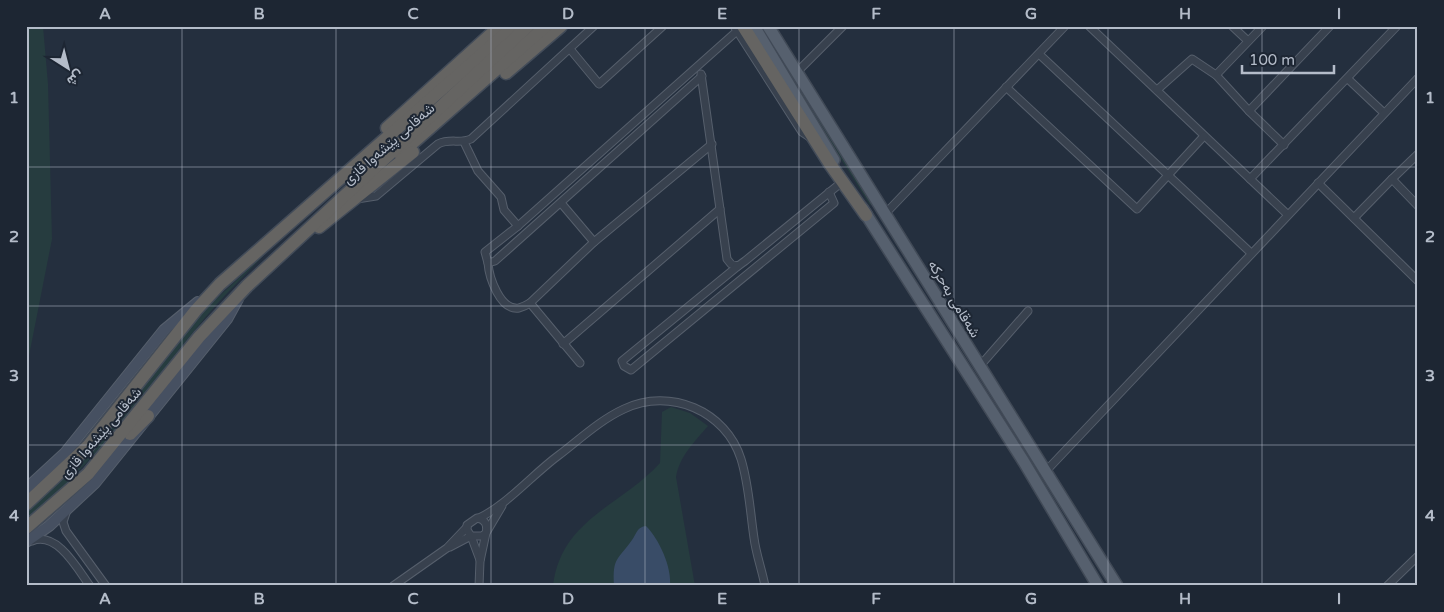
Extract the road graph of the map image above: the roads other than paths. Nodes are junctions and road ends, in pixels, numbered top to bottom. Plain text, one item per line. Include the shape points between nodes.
1 (500, 26) edge
2 (514, 26) edge
3 (528, 26) edge
4 (546, 26) edge
5 (561, 26) edge
6 (594, 26) edge
7 (663, 26) edge
8 (754, 26) edge
9 (768, 26) edge
10 (843, 26) edge
11 (1065, 26) edge
12 (1089, 26) edge
13 (1232, 26) edge
14 (1263, 26) edge
15 (1330, 26) edge
16 (1397, 26) edge
17 (738, 28) edge
18 (491, 31) edge
19 (1248, 41) junction
20 (570, 49) junction
21 (1038, 54) junction
22 (699, 67) junction
23 (796, 73) junction
24 (1216, 74) junction
25 (702, 76) junction
26 (1418, 78) edge
27 (1348, 79) junction
28 (1006, 88) junction
29 (1157, 90) junction
30 (1249, 111) junction
31 (1384, 113) junction
32 (1204, 136) junction
33 (464, 142) junction
34 (712, 144) junction
35 (1284, 145) junction
36 (1418, 154) edge
37 (1169, 176) junction
38 (1250, 179) junction
39 (1392, 179) junction
40 (842, 182) junction
41 (1318, 183) junction
42 (829, 192) junction
43 (356, 199) junction
44 (561, 203) junction
45 (1418, 206) edge
46 (720, 209) junction
47 (885, 214) junction
48 (1287, 214) junction
49 (866, 215) junction
50 (1354, 218) junction
51 (518, 226) junction
52 (301, 240) junction
53 (594, 242) junction
54 (1251, 253) junction
55 (248, 259) junction
56 (488, 263) junction
57 (738, 266) junction
58 (1418, 281) edge
59 (249, 284) junction
60 (530, 304) junction
61 (1028, 311) dead end
62 (563, 344) junction
63 (580, 363) dead end
64 (979, 367) junction
65 (154, 402) junction
66 (148, 416) junction
67 (59, 466) junction
68 (1046, 472) junction
69 (88, 474) junction
70 (26, 489) edge
71 (503, 503) junction
72 (26, 504) edge
73 (73, 504) junction
74 (479, 518) junction
75 (467, 527) junction
76 (26, 528) edge
77 (486, 533) junction
78 (471, 536) junction
79 (26, 543) edge
80 (448, 548) junction
81 (1418, 556) edge
82 (480, 560) junction
83 (88, 562) junction
84 (78, 570) junction
85 (90, 586) edge
86 (106, 586) edge
87 (392, 586) edge
88 (479, 586) edge
89 (764, 586) edge
90 (1098, 586) edge
91 (1117, 586) edge
92 (1387, 586) edge

1 - 18 highway, شەقامی پێشەوا قازی
2 - 55 highway, شەقامی پێشەوا قازی
3 - 59 highway, شەقامی پێشەوا قازی
4 - 52 highway, شەقامی پێشەوا قازی
5 - 43 highway
6 - 20 street
7 - 20 street via 600,84
8 - 49 main road, شەقامی بەحرکە
9 - 23 main road, شەقامی بەحرکە
10 - 23 street
11 - 21 street
12 - 29 street
13 - 19 street
14 - 19 street
15 - 30 street
16 - 27 street
17 - 22 street
17 - 40 highway
18 - 55 highway, شەقامی پێشەوا قازی
19 - 24 street
20 - 33 street
21 - 28 street
21 - 37 street
22 - 25 street
22 - 51 street
23 - 47 main road, شەقامی بەحرکە
24 - 29 street via 1192,58
24 - 30 street
25 - 34 street
25 - 44 street
26 - 31 street
27 - 31 street
27 - 35 street
28 - 37 street via 1137,209
28 - 47 street
29 - 32 street
30 - 35 street
31 - 41 street
32 - 37 street
32 - 38 street
33 - 43 street via 454,139 438,144 376,196
33 - 51 street via 478,171 501,197 504,210
34 - 46 street
34 - 53 street
35 - 38 street
36 - 39 street
37 - 54 street
38 - 48 street
39 - 45 street
39 - 50 street
40 - 42 street
40 - 49 highway
41 - 48 street
41 - 50 street
42 - 57 street
42 - 57 street via 834,203 631,370 624,366 622,361
43 - 52 highway
44 - 53 street
44 - 56 street via 495,261
46 - 57 street via 727,259
46 - 62 street
47 - 64 main road, شەقامی بەحرکە
48 - 54 street
49 - 90 main road, شەقامی بەحرکە via 1024,462
50 - 58 street
51 - 56 street via 485,252
52 - 59 highway, شەقامی پێشەوا قازی
53 - 60 street
54 - 68 street
55 - 67 highway, شەقامی پێشەوا قازی via 196,310 88,446
56 - 60 street via 489,278 508,305 518,308
59 - 65 highway, شەقامی پێشەوا قازی via 199,338
60 - 62 street
61 - 64 street
62 - 63 street
64 - 68 main road, شەقامی بەحرکە
65 - 66 main road
65 - 69 highway, شەقامی پێشەوا قازی
66 - 69 highway
66 - 73 main road via 102,474
67 - 70 main road
67 - 72 highway, شەقامی پێشەوا قازی
68 - 91 main road, شەقامی بەحرکە
69 - 76 highway, شەقامی پێشەوا قازی
71 - 74 street
71 - 77 street
71 - 89 street via 540,470 625,408 654,400 686,404 708,414 734,441 746,479
73 - 79 main road
73 - 83 street via 65,514 63,525
74 - 75 street via 472,519
74 - 77 street via 486,525
75 - 78 street
75 - 80 street
77 - 78 street via 480,538
77 - 82 street
78 - 80 street
78 - 82 street
79 - 84 street via 42,538 50,541
80 - 87 street
81 - 92 street
82 - 88 street
83 - 84 street
83 - 86 street
84 - 85 street

